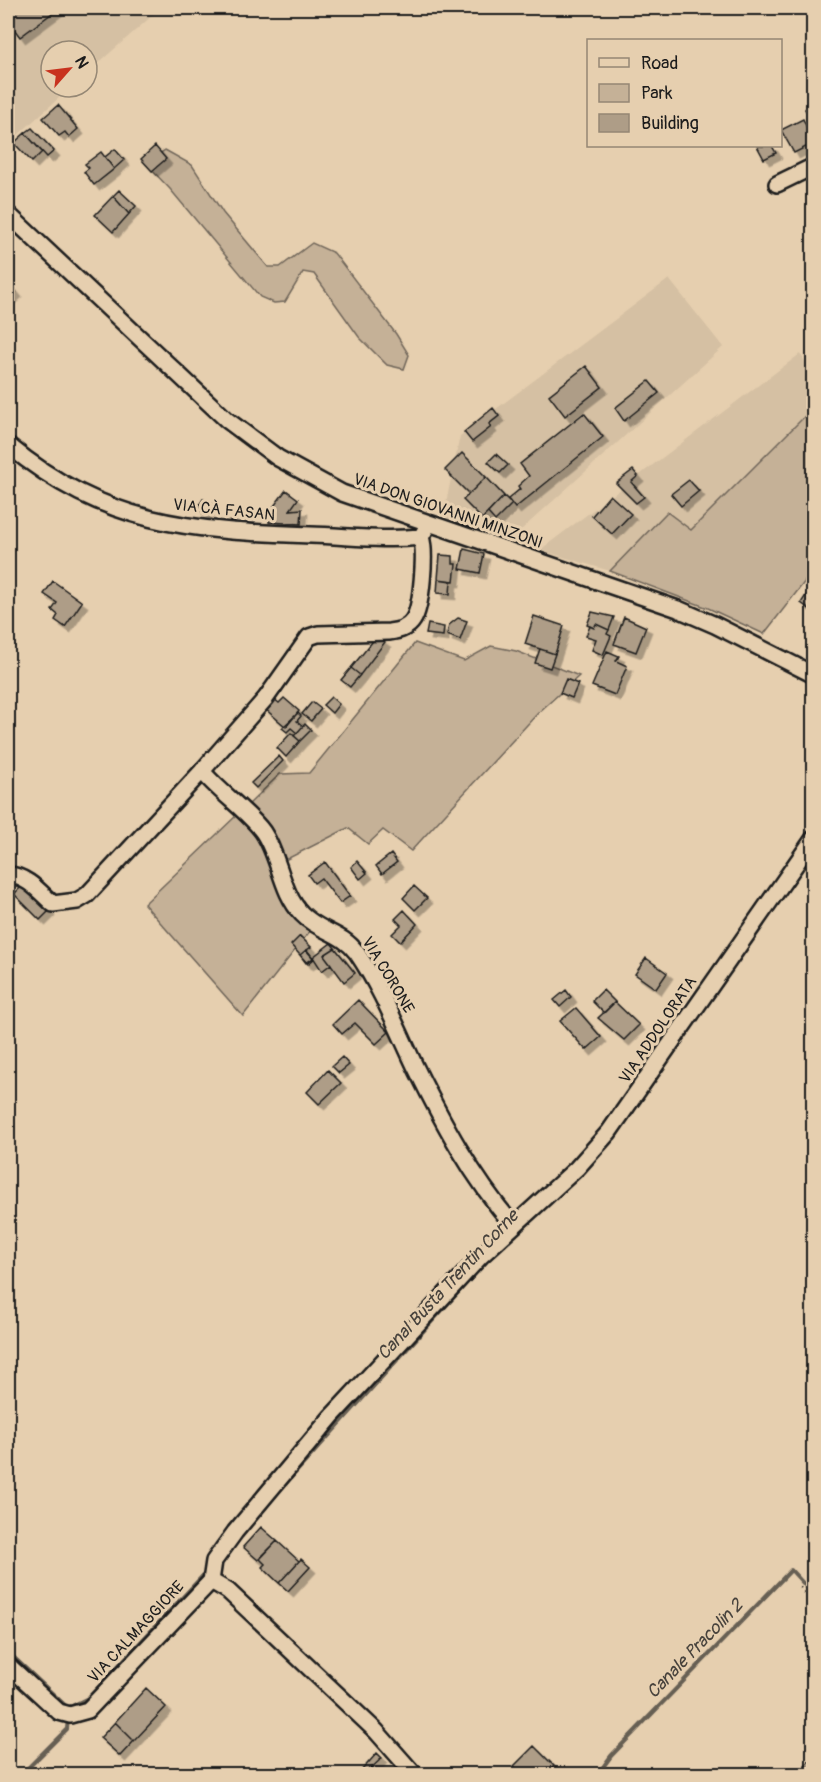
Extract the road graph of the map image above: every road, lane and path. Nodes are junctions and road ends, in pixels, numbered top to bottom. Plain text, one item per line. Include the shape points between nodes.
1 (813, 166) edge
2 (777, 184) dead end
3 (8, 214) edge
4 (8, 445) edge
5 (424, 531) junction
6 (813, 675) edge
7 (202, 771) junction
8 (813, 838) edge
9 (8, 875) edge
10 (513, 1225) junction
11 (211, 1581) junction
12 (800, 1587) dead end
13 (813, 1605) edge
14 (8, 1665) edge
15 (414, 1774) edge

1 - 2 street
3 - 5 street, VIA DON GIOVANNI MINZONI via 251,439 310,477
4 - 5 street, VIA CÀ FASAN via 68,488 141,517 174,525 383,539
5 - 6 street, VIA DON GIOVANNI MINZONI via 678,609
5 - 7 street via 425,555 417,612 409,625 399,631 309,637 266,698
7 - 9 street via 87,895 77,901 53,904 27,881
7 - 10 street, VIA CORONE via 261,830 302,914 344,938 357,953 451,1137 488,1196
8 - 10 street, VIA ADDOLORATA via 609,1132 577,1168
10 - 11 street, VIA ADDOLORATA via 340,1407 295,1460 213,1561
11 - 14 street, VIA CALMAGGIORE via 88,1710 70,1715 59,1712
11 - 15 street, VIA CALMAGGIORE via 228,1591 367,1723
12 - 13 path

